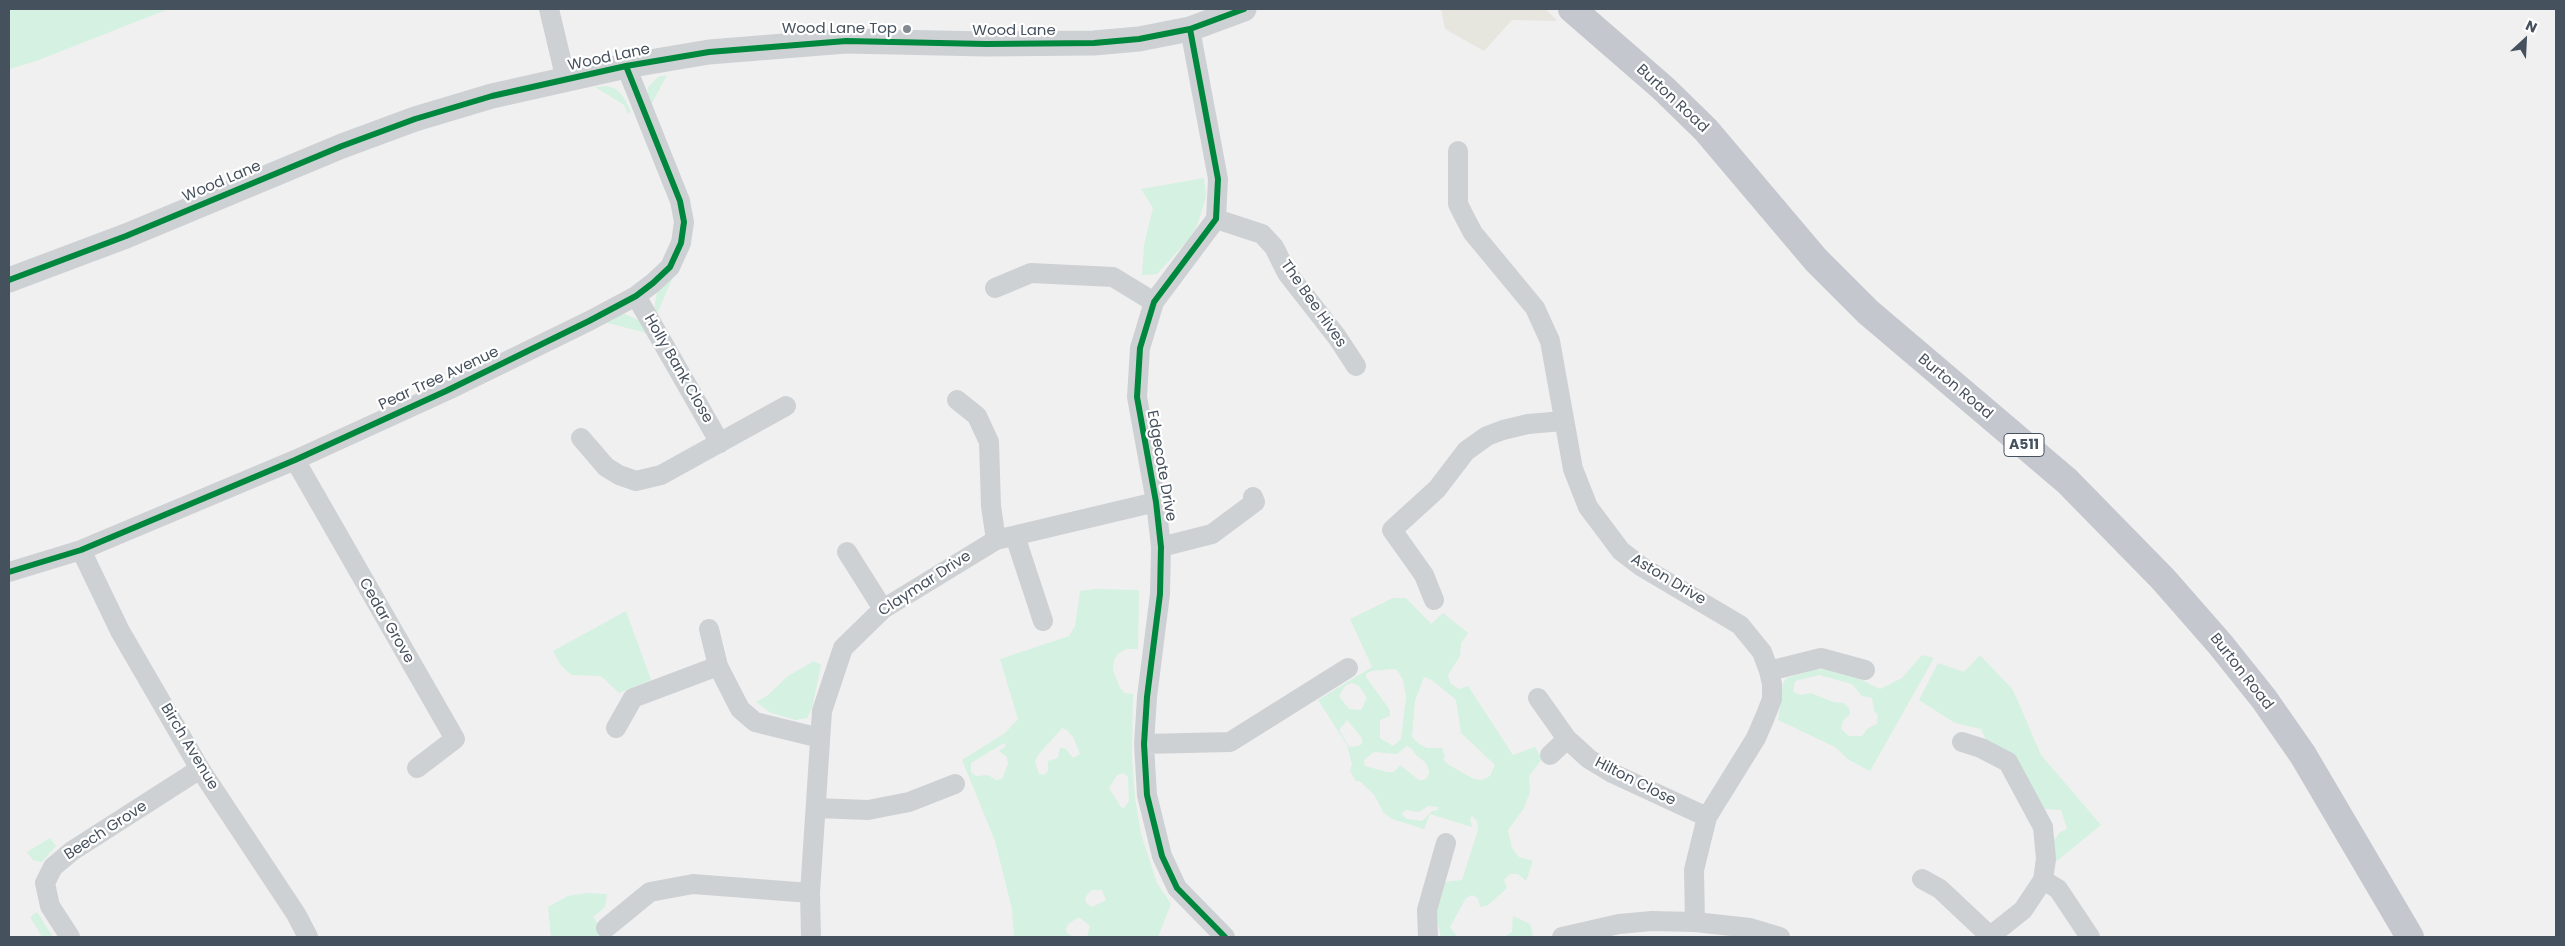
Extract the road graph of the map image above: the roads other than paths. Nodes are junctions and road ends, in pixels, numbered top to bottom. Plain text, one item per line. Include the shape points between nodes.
1 (549, 9) edge
2 (1244, 9) edge
3 (1572, 9) edge
4 (1190, 28) junction
5 (626, 66) junction
6 (566, 80) junction
7 (1458, 151) dead end
8 (1216, 219) junction
9 (9, 280) edge
10 (995, 288) dead end
11 (636, 296) junction
12 (1154, 302) junction
13 (1356, 366) dead end
14 (957, 400) dead end
15 (786, 406) dead end
16 (1562, 420) junction
17 (581, 438) dead end
18 (720, 443) junction
19 (295, 460) junction
20 (1253, 497) dead end
21 (1156, 502) junction
22 (1006, 538) junction
23 (1161, 548) junction
24 (82, 550) junction
25 (847, 552) dead end
26 (9, 572) edge
27 (1434, 600) dead end
28 (883, 609) junction
29 (1043, 621) dead end
30 (710, 629) dead end
31 (718, 666) junction
32 (1348, 668) dead end
33 (1865, 670) dead end
34 (1769, 671) junction
35 (1538, 698) dead end
36 (616, 728) dead end
37 (820, 738) junction
38 (1568, 739) junction
39 (1962, 742) dead end
40 (1144, 744) junction
41 (1550, 755) dead end
42 (417, 768) dead end
43 (200, 769) junction
44 (955, 784) dead end
45 (816, 808) junction
46 (1708, 817) junction
47 (1446, 843) dead end
48 (1922, 879) dead end
49 (2043, 880) junction
50 (810, 893) junction
51 (1695, 922) junction
52 (606, 928) dead end
53 (1215, 934) edge
54 (1565, 936) edge
55 (70, 937) edge
56 (308, 937) edge
57 (811, 937) edge
58 (1428, 937) edge
59 (1780, 937) edge
60 (1990, 937) edge
61 (2090, 937) edge
62 (2410, 937) edge

1 - 6 street
2 - 4 street, Wood Lane
3 - 62 highway, Burton Road / A511 via 1706,130 1816,260 1868,312 2066,481 2163,579 2258,692 2303,755
4 - 5 street, Wood Lane via 1139,39 1094,43 846,41 784,45 709,52
4 - 8 street via 1218,178
5 - 6 street, Wood Lane
5 - 11 street, Pear Tree Avenue via 680,201 684,222 681,243 670,267
6 - 9 street, Wood Lane via 492,96 415,119
7 - 16 street, Aston Drive via 1458,204 1474,233 1520,288 1543,323 1556,370
8 - 12 street, Edgecote Drive
8 - 13 street, The Bee Hives via 1262,234
10 - 12 street via 1031,273 1113,277
11 - 18 street, Holly Bank Close
11 - 19 street, Pear Tree Avenue via 446,391
12 - 21 street, Edgecote Drive via 1140,348 1137,397
14 - 22 street via 977,416 988,442 991,506
15 - 18 street
16 - 27 street via 1503,430 1482,440 1466,451 1443,482 1392,530 1424,575
16 - 34 street, Aston Drive via 1580,489 1588,507 1620,551 1740,624 1762,652
17 - 18 street via 606,467 636,481 661,475
19 - 24 street, Pear Tree Avenue
19 - 42 street, Cedar Grove via 455,739
20 - 23 street via 1255,502 1212,534
21 - 22 street, Claymar Drive
21 - 23 street, Edgecote Drive
22 - 28 street, Claymar Drive
22 - 29 street
23 - 40 street, Edgecote Drive via 1160,594
24 - 26 street, Pear Tree Avenue
24 - 43 street, Birch Avenue via 120,630
25 - 28 street
28 - 37 street, Claymar Drive via 843,648 822,711
30 - 31 street
31 - 36 street via 633,698
31 - 37 street via 740,709 755,722
32 - 40 street via 1230,742
33 - 34 street via 1821,658
34 - 46 street, Aston Drive via 1772,700 1765,717 1756,738
35 - 38 street, Hilton Close
37 - 45 street, Claymar Drive
38 - 41 street
38 - 46 street, Hilton Close via 1612,773
39 - 49 street via 2008,762 2043,827 2046,859
40 - 53 street, Edgecote Drive via 1147,795 1162,856 1177,888
43 - 55 street, Beech Grove via 72,851 53,867 45,883 50,906
43 - 56 street, Birch Avenue
44 - 45 street via 909,802 868,810
45 - 50 street, Claymar Drive
46 - 51 street, Aston Drive via 1694,870
47 - 58 street via 1427,910
48 - 60 street via 1940,889
49 - 60 street via 2023,910
49 - 61 street via 2058,889
50 - 52 street via 693,884 650,892
50 - 57 street, Claymar Drive
51 - 54 street via 1619,924
51 - 59 street via 1750,928

